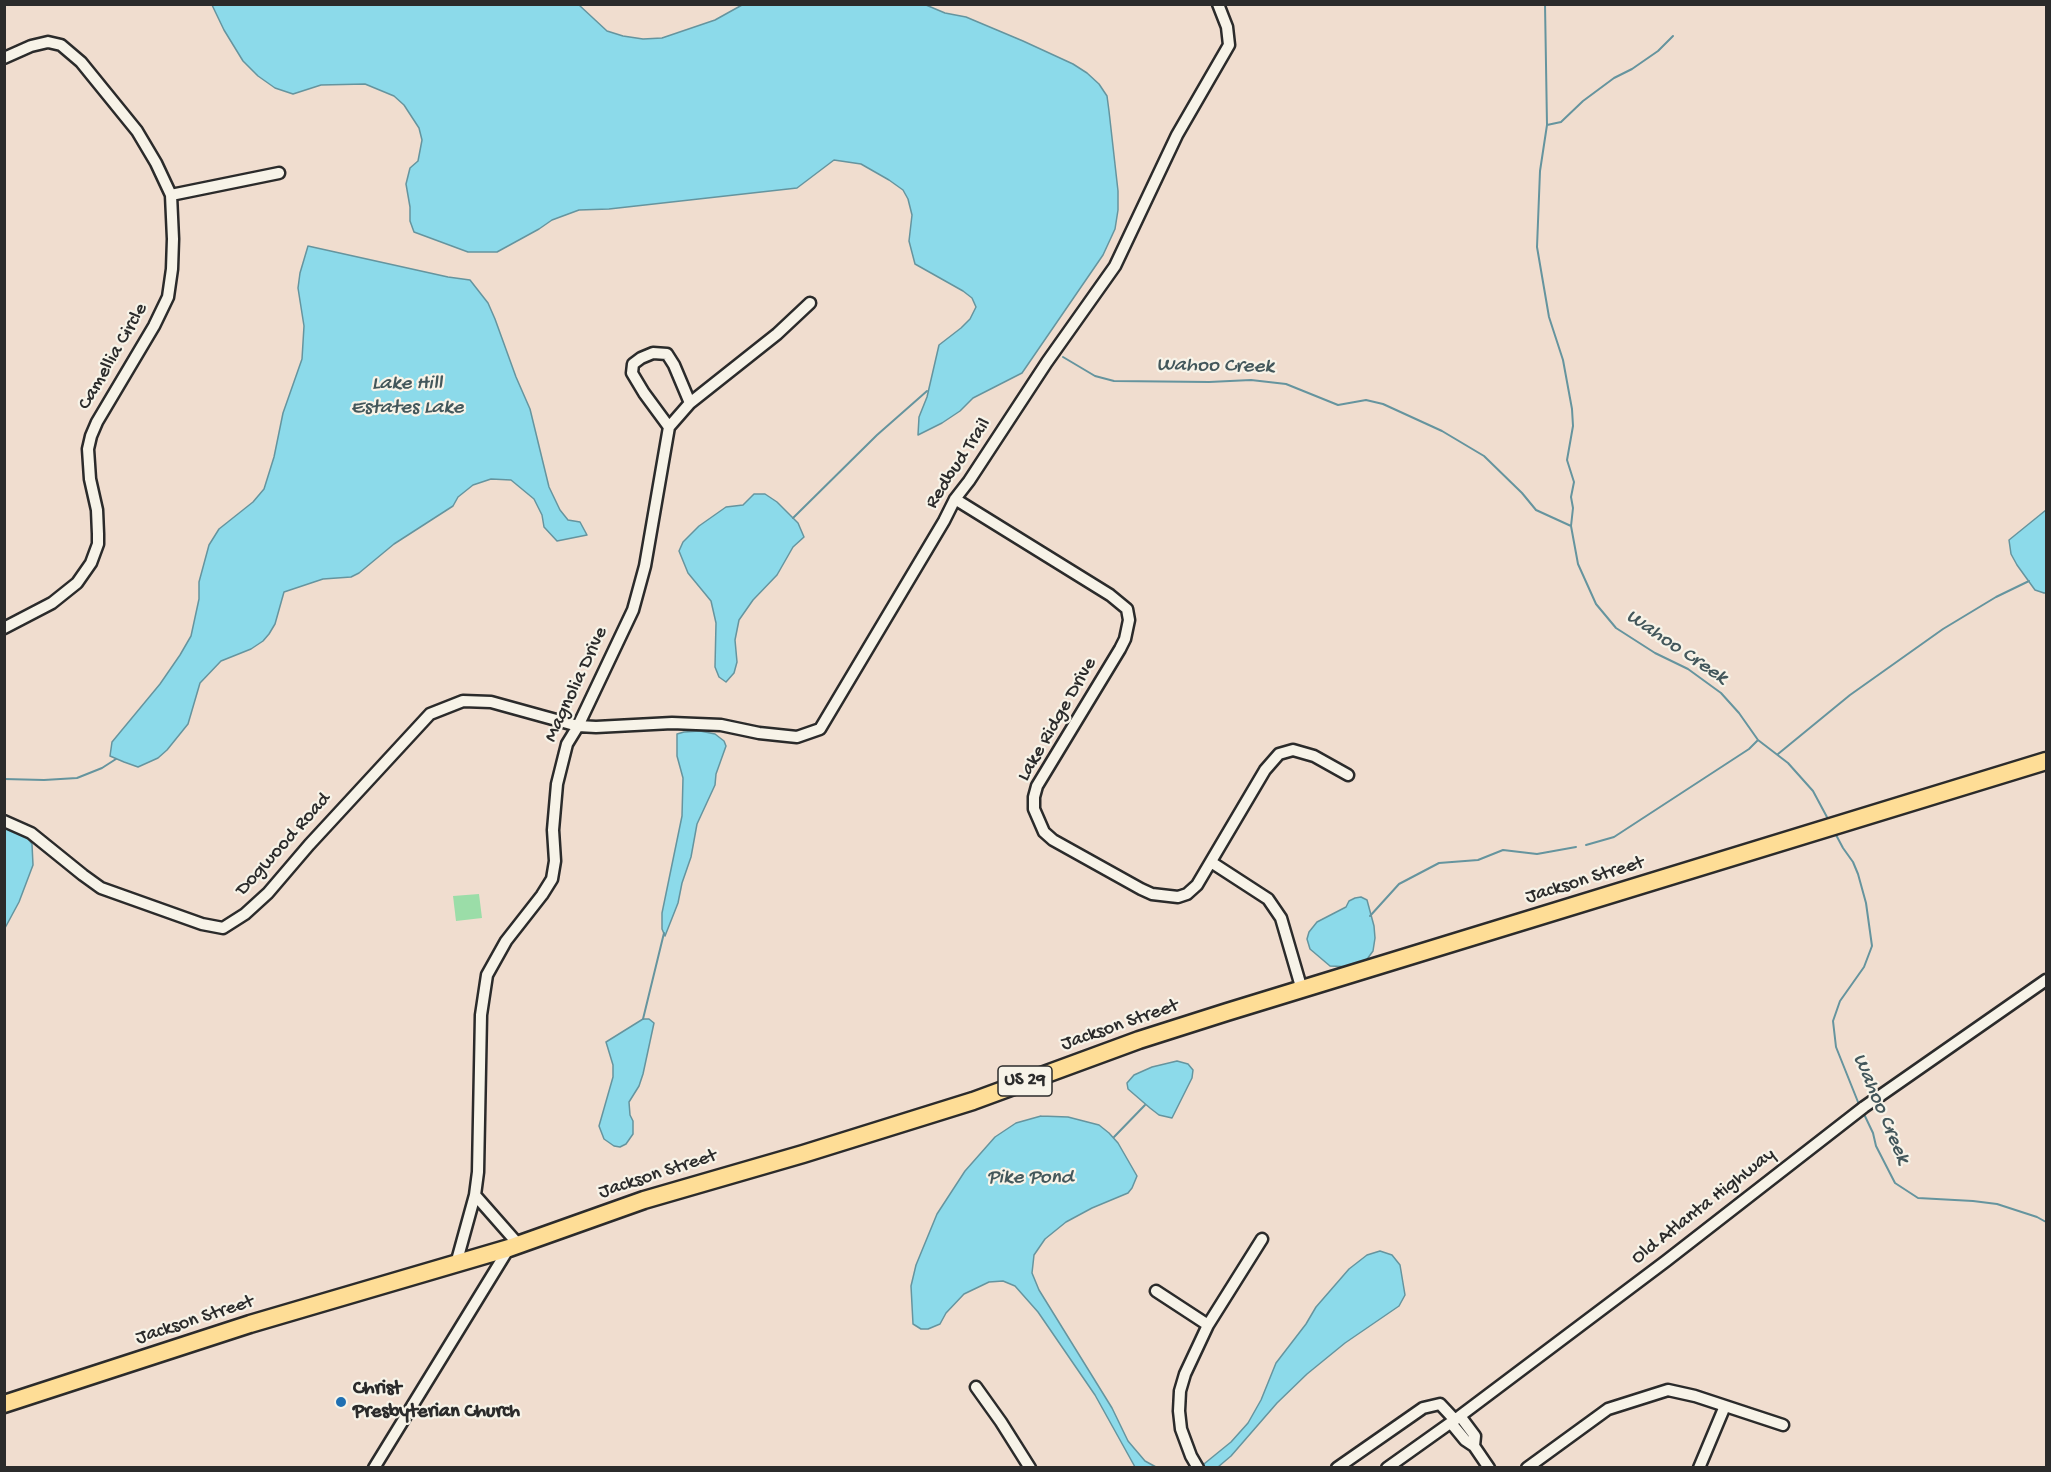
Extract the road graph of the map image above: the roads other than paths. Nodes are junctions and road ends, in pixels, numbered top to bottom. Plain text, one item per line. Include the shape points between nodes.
1 (1218, 4) edge
2 (4, 58) edge
3 (279, 173) dead end
4 (171, 195) junction
5 (810, 303) dead end
6 (690, 403) junction
7 (669, 427) junction
8 (955, 499) junction
9 (4, 628) edge
10 (578, 726) junction
11 (2046, 761) edge
12 (1348, 775) dead end
13 (4, 821) edge
14 (1211, 862) junction
15 (2046, 980) edge
16 (1302, 990) junction
17 (475, 1195) junction
18 (1262, 1239) dead end
19 (514, 1246) junction
20 (456, 1264) junction
21 (1156, 1291) dead end
22 (1208, 1325) junction
23 (976, 1387) dead end
24 (4, 1404) edge
25 (1725, 1406) junction
26 (1456, 1420) junction
27 (1784, 1425) dead end
28 (374, 1467) edge
29 (1030, 1467) edge
30 (1198, 1467) edge
31 (1337, 1467) edge
32 (1387, 1467) edge
33 (1490, 1467) edge
34 (1527, 1467) edge
35 (1699, 1467) edge

1 - 8 street, Redbud Trail via 1229,45 1177,135 1114,266
2 - 4 street, Camellia Circle via 39,43 61,45 81,62 137,131
3 - 4 street
4 - 9 street, Camellia Circle via 173,249 168,297 97,422 88,449 98,522 95,555 85,573 66,592 38,612
5 - 6 street
6 - 7 street
6 - 7 street via 667,354 653,353 633,364 632,372 644,393
7 - 10 street, Magnolia Drive via 645,566 633,610
8 - 10 street, Redbud Trail via 820,729 797,737 721,725
8 - 14 street, Lake Ridge Drive via 1127,609 1129,620 1120,649 1037,786 1034,808 1044,832 1140,889 1164,897 1187,894
10 - 13 street, Dogwood Road via 491,702 463,701 430,714 268,893 223,928 101,888 31,833
10 - 17 street, Magnolia Drive via 567,744 557,784 552,879 495,958 483,992
11 - 16 main road, Jackson Street / US 29
12 - 14 street, Lake Ridge Drive via 1314,756 1293,750 1279,754 1265,770
14 - 16 street via 1268,899 1281,918
15 - 26 street, Old Atlanta Highway via 1815,1143
16 - 19 main road, Jackson Street / US 29 via 1139,1040 973,1101 644,1200
17 - 19 street
17 - 20 street, Magnolia Drive
18 - 22 street
19 - 20 main road, Jackson Street / US 29
19 - 28 street
20 - 24 main road, Jackson Street / US 29 via 250,1324
21 - 22 street
22 - 30 street via 1180,1391 1181,1429
23 - 29 street
25 - 27 street
25 - 34 street via 1668,1390 1640,1398 1608,1409
25 - 35 street
26 - 31 street via 1440,1404 1423,1408
26 - 32 street, Old Atlanta Highway
26 - 33 street via 1475,1436 1474,1446

